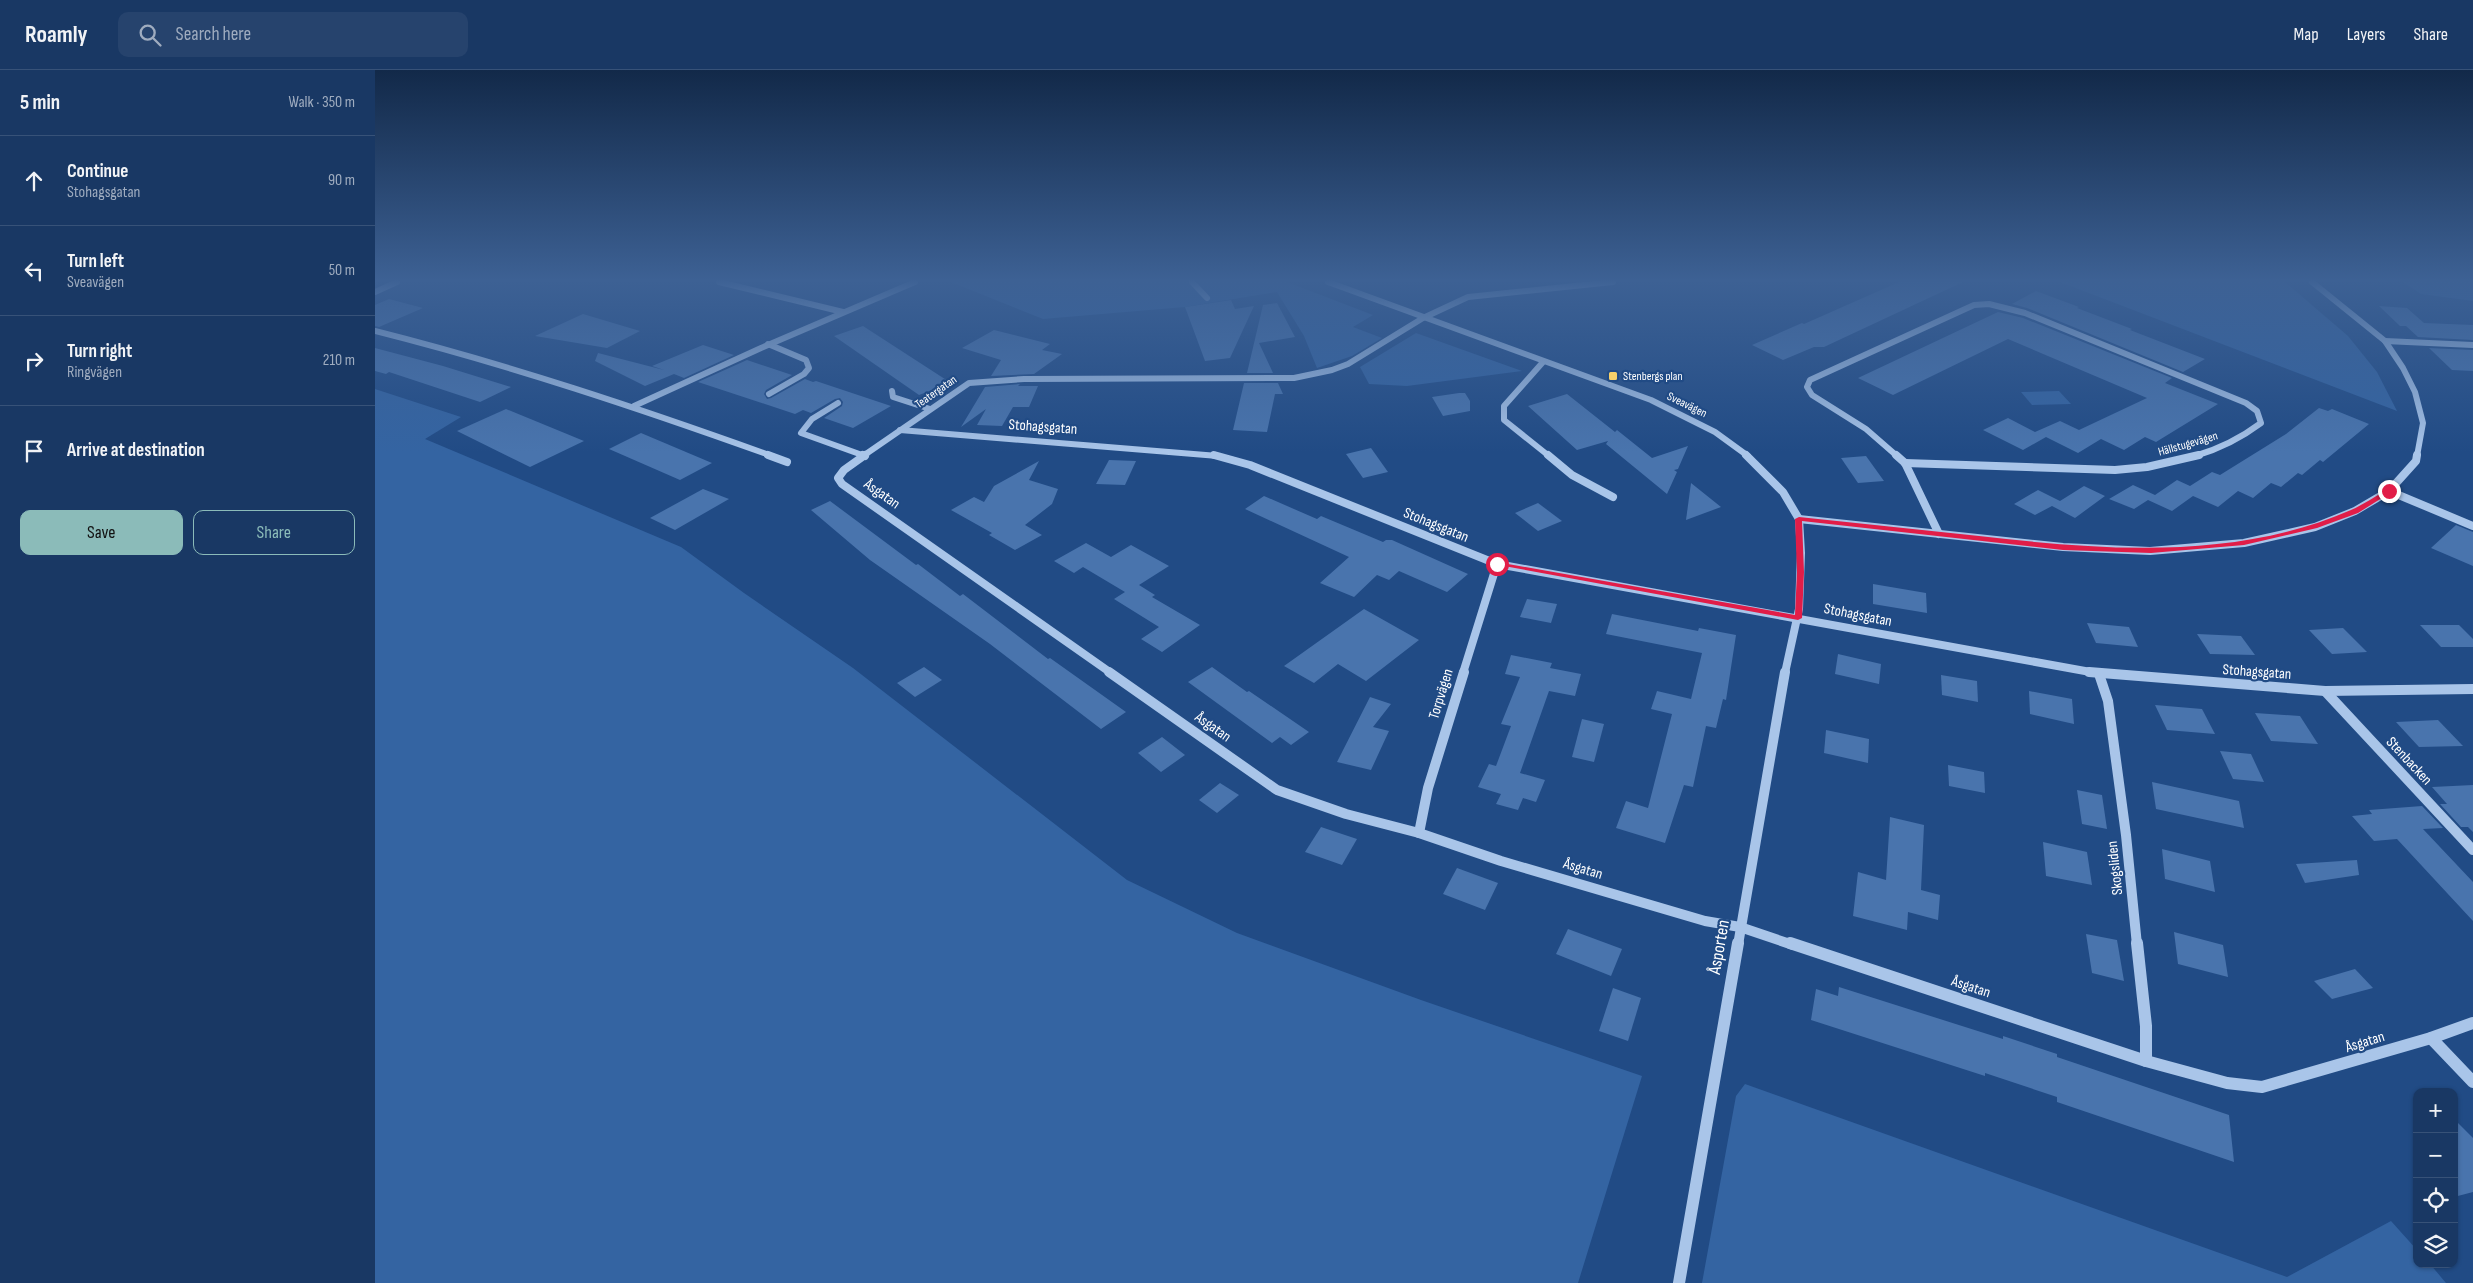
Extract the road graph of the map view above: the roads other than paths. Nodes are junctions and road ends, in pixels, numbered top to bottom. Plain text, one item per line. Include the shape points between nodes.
1 (405, 339) edge
2 (781, 339) edge
3 (1389, 339) edge
4 (1479, 339) edge
5 (1900, 339) edge
6 (2088, 339) edge
7 (2382, 339) edge
8 (2385, 341) junction
9 (768, 344) junction
10 (2473, 345) edge
11 (1543, 362) junction
12 (892, 391) dead end
13 (769, 394) dead end
14 (838, 403) dead end
15 (634, 406) junction
16 (930, 409) junction
17 (900, 430) junction
18 (865, 456) junction
19 (787, 462) dead end
20 (1905, 463) junction
21 (2389, 491) junction
22 (1613, 497) dead end
23 (1799, 519) junction
24 (2473, 526) edge
25 (1939, 534) junction
26 (1497, 564) junction
27 (1798, 618) junction
28 (2099, 674) junction
29 (2473, 688) edge
30 (2325, 691) junction
31 (1419, 833) junction
32 (2473, 850) edge
33 (1740, 927) junction
34 (2473, 1023) edge
35 (2431, 1038) junction
36 (2146, 1061) junction
37 (2473, 1082) edge
38 (1679, 1283) edge

1 - 15 street
2 - 9 street
3 - 16 street, Teatergatan via 1348,364 1294,378 988,380 969,383
4 - 11 street, Sveavägen
5 - 20 street, Hällstugevägen via 1810,380 1807,387 1812,395 1866,429
6 - 20 street, Hällstugevägen via 2246,403 2257,411 2261,423 2236,440 2205,454 2161,465 2117,470 2062,471
7 - 8 street
8 - 10 street
8 - 21 street via 2415,392 2423,423 2417,461
9 - 13 street via 806,360 809,368
9 - 15 street
11 - 22 street via 1504,406 1504,420 1572,475
11 - 23 street, Sveavägen via 1643,396 1688,416 1731,442 1759,465 1782,491
12 - 16 street via 893,397
14 - 18 street via 816,414 804,425 801,433
15 - 19 street
16 - 17 street, Teatergatan
17 - 18 street, Åsgatan
17 - 26 street, Stohagsgatan via 1213,455 1250,465
18 - 31 street, Åsgatan via 844,470 839,478 842,484 1277,790 1346,814
20 - 25 street, Hällstugevägen
21 - 24 street
21 - 25 street via 2355,511 2315,527 2244,543 2151,551 2063,548
23 - 25 street
23 - 27 street, Sveavägen via 1801,572
26 - 27 street, Stohagsgatan
26 - 31 street, Torpvägen via 1428,788
27 - 28 street, Stohagsgatan
27 - 33 street, Åsporten via 1790,643
28 - 30 street, Stohagsgatan
28 - 36 street, Skogsliden via 2109,701 2126,835 2147,1026
29 - 30 street, Stohagsgatan
30 - 32 street, Stenbacken
31 - 33 street, Åsgatan via 1705,921
33 - 36 street, Åsgatan
33 - 38 street, Åsporten
34 - 35 street, Åsgatan
35 - 36 street, Åsgatan via 2262,1087 2227,1082
35 - 37 street

